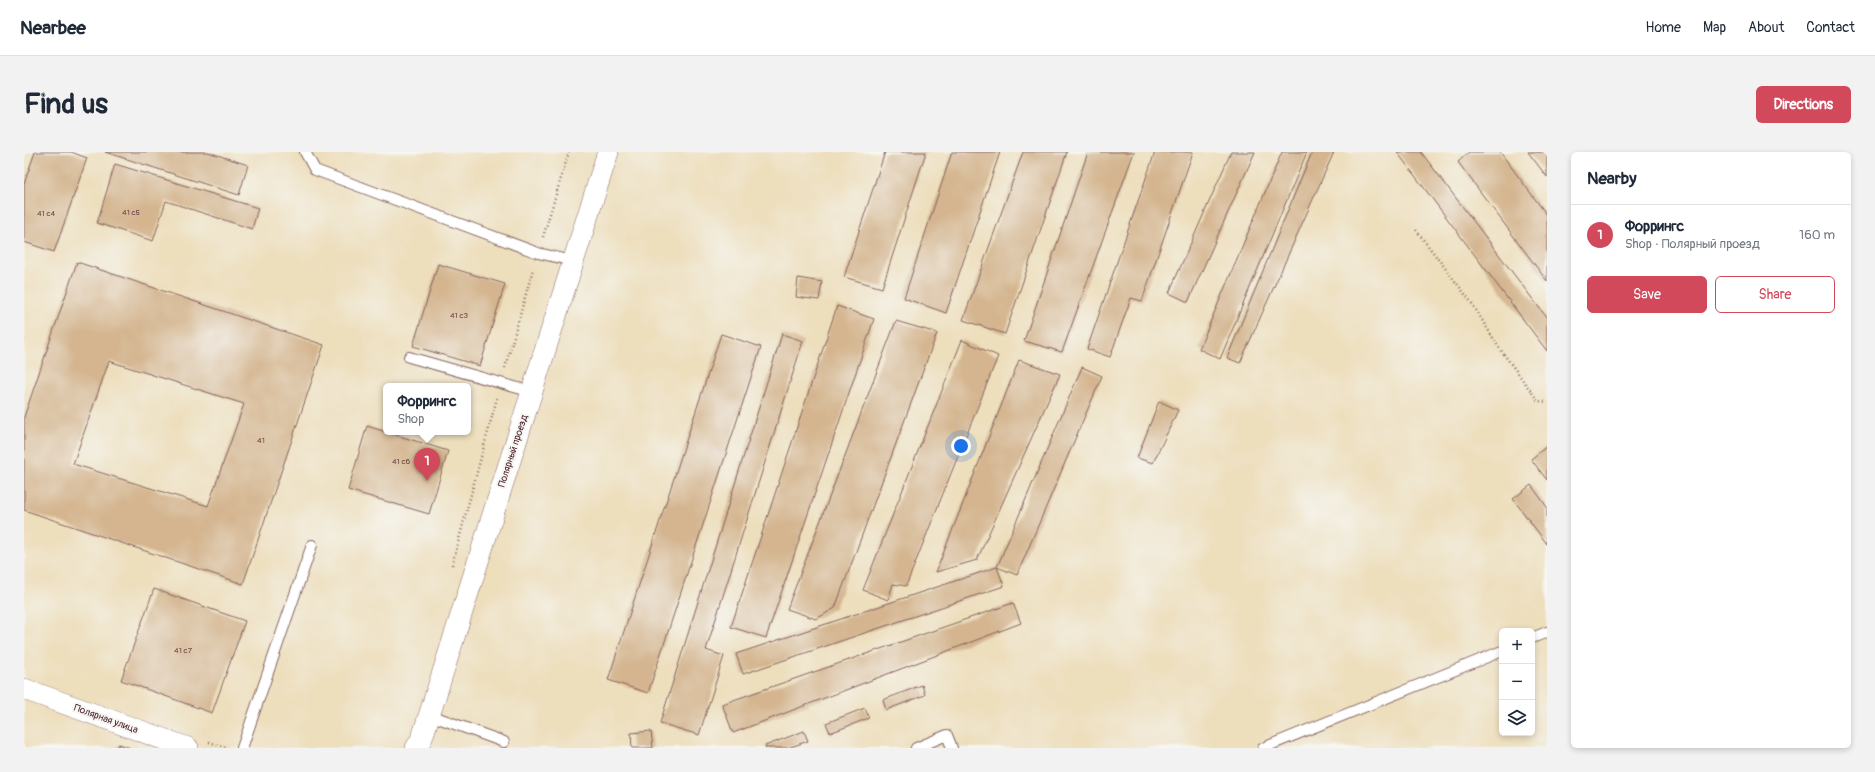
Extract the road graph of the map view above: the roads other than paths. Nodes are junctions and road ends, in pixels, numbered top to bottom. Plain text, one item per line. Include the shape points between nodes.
1 (305, 152) edge
2 (608, 152) edge
3 (573, 261) junction
4 (409, 357) dead end
5 (532, 392) junction
6 (312, 545) dead end
7 (1547, 632) edge
8 (1535, 637) edge
9 (1499, 652) edge
10 (24, 689) edge
11 (430, 715) junction
12 (504, 742) dead end
13 (419, 745) edge
14 (188, 748) edge
15 (242, 748) edge
16 (916, 748) edge
17 (952, 748) edge
18 (1263, 748) edge

1 - 3 lane via 315,170 538,253
2 - 3 street, Полярный проезд
3 - 5 street, Полярный проезд
4 - 5 lane
5 - 11 street, Полярный проезд
6 - 15 lane
7 - 8 lane
9 - 18 lane
10 - 14 street, Полярная улица
11 - 12 lane
11 - 13 street, Полярный проезд
16 - 17 lane via 947,735

